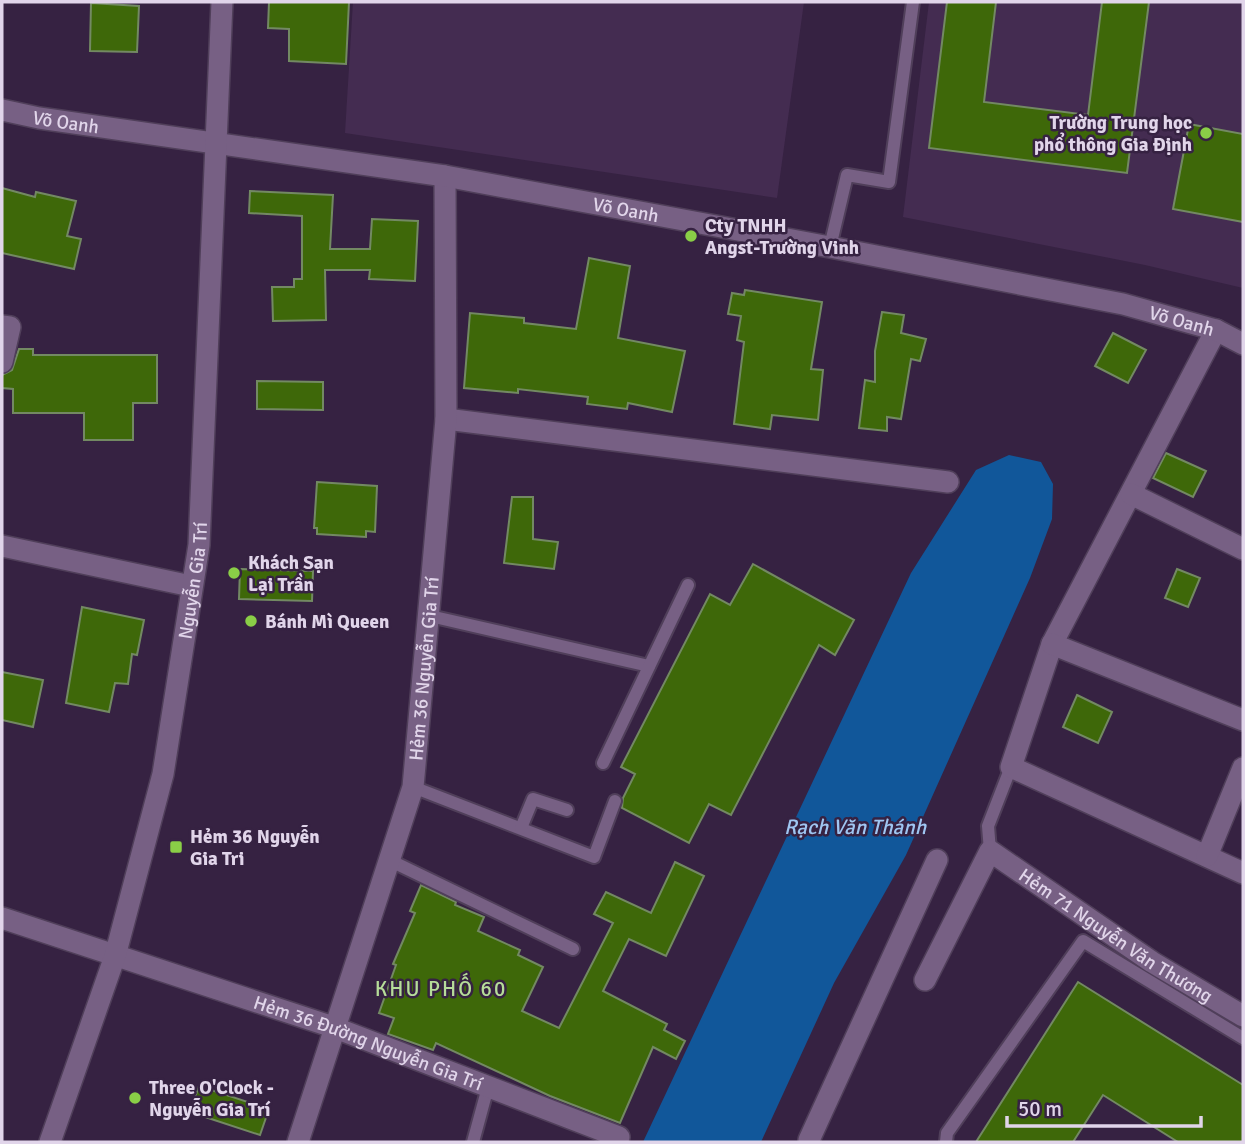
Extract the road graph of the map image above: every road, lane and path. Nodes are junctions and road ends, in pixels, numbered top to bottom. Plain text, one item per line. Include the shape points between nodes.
1 (222, 2) edge
2 (913, 2) edge
3 (2, 110) edge
4 (215, 144) junction
5 (445, 176) junction
6 (830, 247) junction
7 (2, 326) edge
8 (1216, 330) junction
9 (1243, 344) edge
10 (2, 362) edge
11 (446, 419) junction
12 (948, 482) dead end
13 (1130, 495) junction
14 (2, 546) edge
15 (1243, 549) edge
16 (191, 586) junction
17 (688, 586) dead end
18 (430, 616) junction
19 (1052, 644) junction
20 (649, 666) junction
21 (1243, 720) edge
22 (603, 763) dead end
23 (1011, 767) junction
24 (1243, 768) edge
25 (413, 787) junction
26 (615, 800) dead end
27 (566, 810) dead end
28 (521, 828) junction
29 (990, 851) junction
30 (1207, 856) junction
31 (937, 860) dead end
32 (391, 861) junction
33 (1243, 873) edge
34 (2, 918) edge
35 (573, 949) dead end
36 (115, 956) junction
37 (925, 980) dead end
38 (1243, 1016) edge
39 (333, 1027) junction
40 (1243, 1038) edge
41 (488, 1087) junction
42 (618, 1139) edge
43 (810, 1141) edge
44 (50, 1142) edge
45 (298, 1142) edge
46 (473, 1142) edge
47 (946, 1142) edge

1 - 4 street, Nguyễn Gia Trí
2 - 6 lane via 889,181 847,175
3 - 4 street, Võ Oanh
4 - 5 street, Võ Oanh
4 - 16 street, Nguyễn Gia Trí via 199,545
5 - 6 street, Võ Oanh
5 - 11 street, Hẻm 36 Nguyễn Gia Trí
6 - 8 street, Võ Oanh via 1123,304
7 - 10 street via 10,327
8 - 9 street, Võ Oanh
8 - 13 street
11 - 12 street
11 - 18 street, Hẻm 36 Nguyễn Gia Trí
13 - 15 street
13 - 19 street
14 - 16 street
16 - 36 street, Nguyễn Gia Trí via 163,774
17 - 20 lane
18 - 20 lane
18 - 25 street, Hẻm 36 Nguyễn Gia Trí
19 - 21 street
19 - 23 street
20 - 22 lane
23 - 29 lane via 988,826
23 - 30 street
24 - 30 street
25 - 28 lane
25 - 32 street, Hẻm 36 Nguyễn Gia Trí
26 - 28 lane via 594,857
27 - 28 lane via 533,799
29 - 37 street
29 - 38 street, Hẻm 71 Nguyễn Văn Thương via 1152,961
30 - 33 street
31 - 43 street
32 - 35 lane
32 - 39 street, Hẻm 36 Nguyễn Gia Trí
34 - 36 street, Hẻm 36 Đường Nguyễn Gia Trí
36 - 39 street, Hẻm 36 Đường Nguyễn Gia Trí
36 - 44 street, Nguyễn Gia Trí
39 - 41 street, Hẻm 36 Đường Nguyễn Gia Trí
39 - 45 street, Hẻm 36 Nguyễn Gia Trí
40 - 47 lane via 1083,941 947,1133
41 - 42 street, Hẻm 36 Đường Nguyễn Gia Trí
41 - 46 lane

